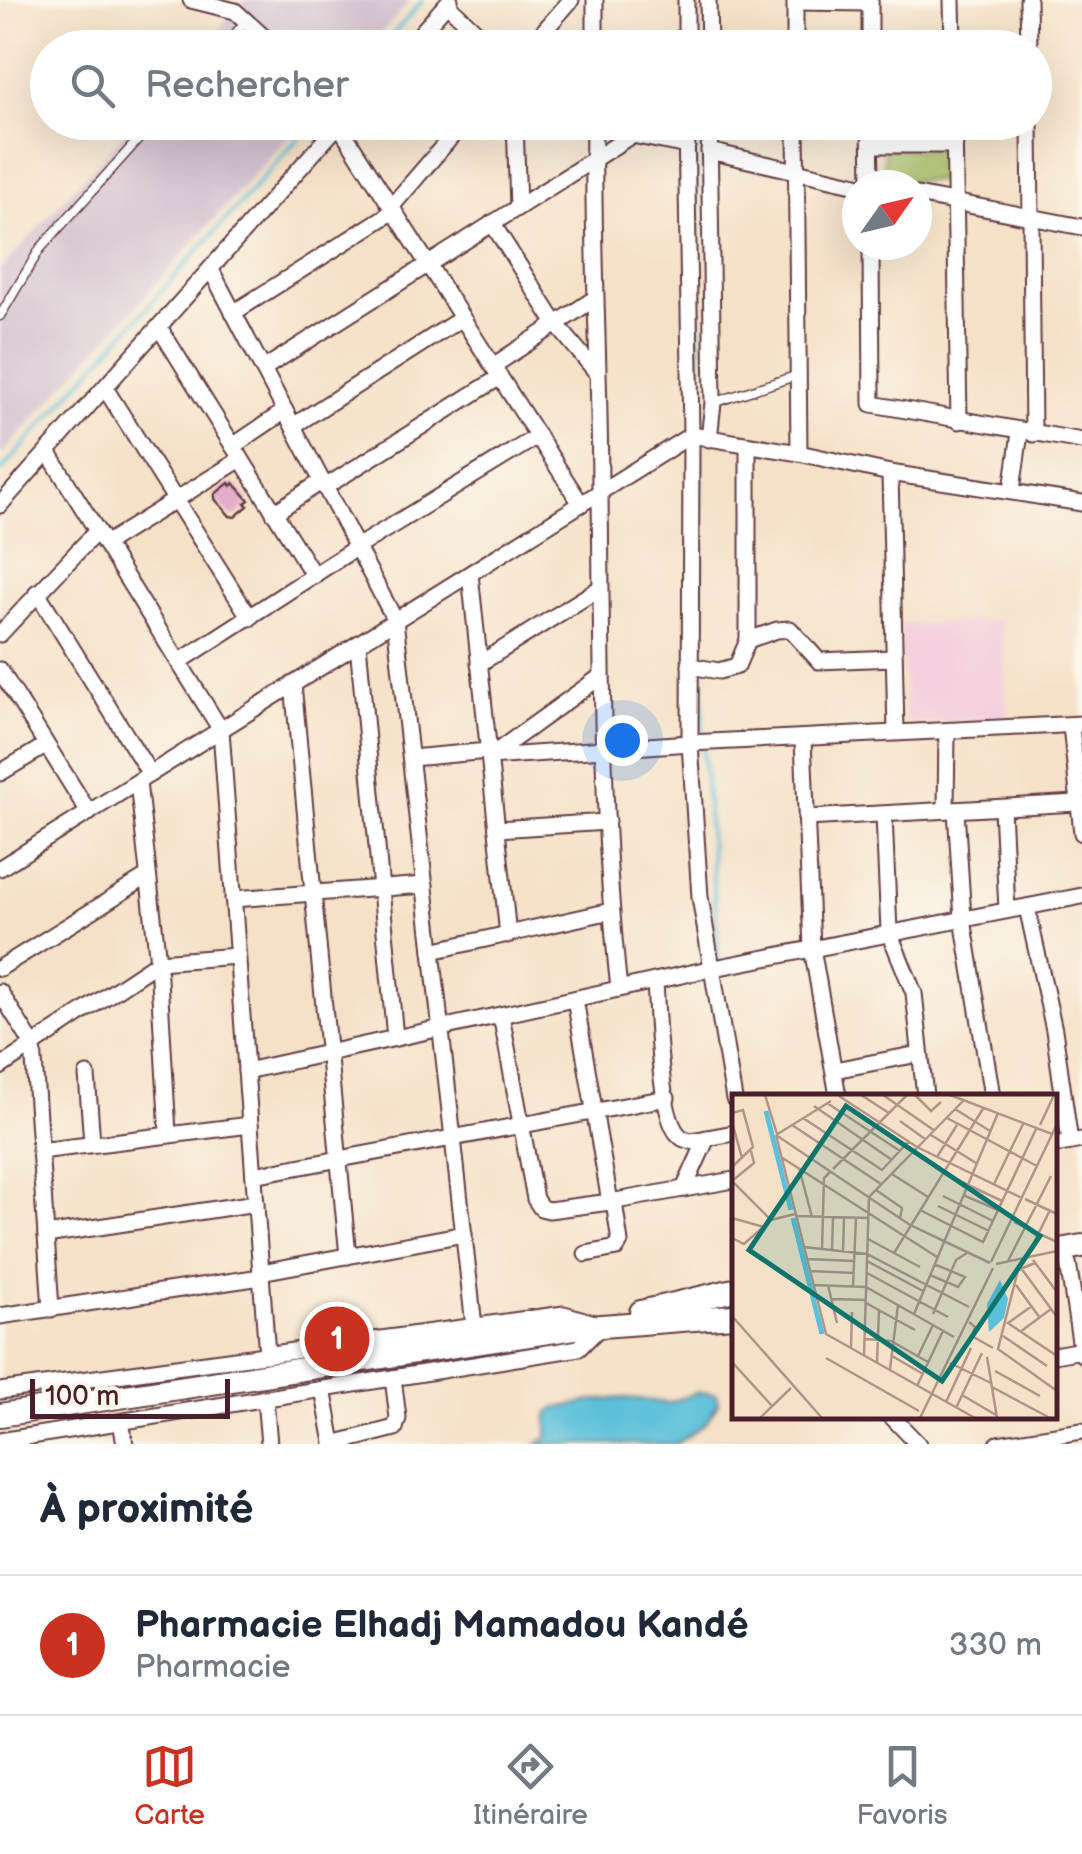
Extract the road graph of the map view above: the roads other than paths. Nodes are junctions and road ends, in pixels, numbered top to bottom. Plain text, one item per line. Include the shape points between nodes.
1 (190, 0) edge
2 (571, 0) edge
3 (595, 0) edge
4 (686, 0) edge
5 (708, 0) edge
6 (952, 0) edge
7 (1028, 0) edge
8 (795, 1) edge
9 (870, 1) edge
10 (449, 2) edge
11 (240, 11) edge
12 (258, 30) edge
13 (424, 30) edge
14 (476, 30) edge
15 (545, 30) edge
16 (595, 30) edge
17 (686, 30) edge
18 (708, 30) edge
19 (795, 30) edge
20 (870, 30) edge
21 (953, 30) edge
22 (1029, 30) edge
23 (138, 140) edge
24 (326, 140) edge
25 (350, 140) edge
26 (448, 140) edge
27 (516, 140) edge
28 (594, 140) edge
29 (624, 140) edge
30 (657, 140) edge
31 (687, 140) edge
32 (709, 140) edge
33 (796, 140) edge
34 (870, 140) edge
35 (955, 140) edge
36 (1030, 140) edge
37 (870, 145) junction
38 (955, 145) junction
39 (687, 146) junction
40 (709, 151) junction
41 (594, 160) junction
42 (871, 170) edge
43 (796, 172) junction
44 (842, 182) edge
45 (932, 197) edge
46 (956, 201) junction
47 (518, 207) junction
48 (392, 209) junction
49 (1031, 216) junction
50 (492, 224) junction
51 (1082, 227) edge
52 (871, 260) edge
53 (428, 264) junction
54 (210, 270) junction
55 (594, 299) junction
56 (234, 312) junction
57 (0, 316) edge
58 (462, 318) junction
59 (556, 324) junction
60 (159, 327) junction
61 (263, 369) junction
62 (496, 371) junction
63 (597, 373) junction
64 (798, 375) junction
65 (105, 388) junction
66 (713, 403) junction
67 (289, 419) junction
68 (959, 421) junction
69 (1026, 434) junction
70 (691, 435) junction
71 (538, 436) junction
72 (709, 439) junction
73 (1082, 442) edge
74 (748, 445) junction
75 (48, 452) junction
76 (237, 453) junction
77 (799, 453) junction
78 (890, 473) junction
79 (323, 484) junction
80 (1012, 490) junction
81 (600, 492) junction
82 (176, 500) junction
83 (1082, 503) edge
84 (581, 504) junction
85 (0, 506) edge
86 (274, 513) junction
87 (101, 537) junction
88 (356, 547) junction
89 (470, 574) junction
90 (314, 576) junction
91 (600, 588) junction
92 (37, 592) junction
93 (250, 618) junction
94 (395, 620) junction
95 (0, 634) edge
96 (748, 640) junction
97 (358, 644) junction
98 (894, 658) junction
99 (179, 662) junction
100 (479, 664) junction
101 (690, 666) junction
102 (0, 670) edge
103 (600, 677) junction
104 (293, 684) junction
105 (1076, 725) edge
106 (221, 730) junction
107 (896, 732) junction
108 (947, 732) junction
109 (803, 740) junction
110 (690, 743) junction
111 (44, 746) junction
112 (603, 750) junction
113 (489, 754) junction
114 (410, 758) junction
115 (0, 773) edge
116 (144, 778) junction
117 (1077, 803) junction
118 (1002, 808) junction
119 (951, 810) junction
120 (88, 813) junction
121 (884, 815) junction
122 (806, 818) junction
123 (606, 822) junction
124 (497, 829) junction
125 (1082, 833) edge
126 (0, 868) edge
127 (148, 876) junction
128 (425, 884) junction
129 (381, 888) junction
130 (313, 893) junction
131 (1082, 896) edge
132 (234, 899) junction
133 (1027, 908) junction
134 (1006, 910) junction
135 (611, 911) junction
136 (963, 918) junction
137 (889, 932) junction
138 (508, 935) junction
139 (812, 948) junction
140 (432, 951) junction
141 (238, 956) junction
142 (158, 962) junction
143 (0, 968) edge
144 (710, 969) junction
145 (655, 981) junction
146 (620, 989) junction
147 (0, 992) edge
148 (575, 998) junction
149 (501, 1015) junction
150 (440, 1028) junction
151 (394, 1038) junction
152 (33, 1045) junction
153 (328, 1053) junction
154 (919, 1054) junction
155 (0, 1068) edge
156 (834, 1070) junction
157 (246, 1071) junction
158 (88, 1075) dead end
159 (733, 1094) edge
160 (838, 1094) edge
161 (924, 1094) edge
162 (992, 1094) edge
163 (668, 1098) junction
164 (594, 1111) junction
165 (250, 1125) junction
166 (520, 1126) junction
167 (732, 1132) edge
168 (168, 1133) junction
169 (453, 1138) junction
170 (707, 1138) junction
171 (92, 1142) junction
172 (1069, 1142) edge
173 (40, 1151) junction
174 (339, 1160) junction
175 (254, 1176) junction
176 (732, 1180) edge
177 (684, 1189) junction
178 (612, 1202) junction
179 (256, 1203) junction
180 (464, 1234) junction
181 (46, 1235) junction
182 (586, 1254) dead end
183 (348, 1256) junction
184 (1068, 1257) edge
185 (261, 1274) junction
186 (732, 1290) edge
187 (51, 1309) junction
188 (0, 1316) edge
189 (732, 1316) edge
190 (590, 1325) junction
191 (474, 1326) junction
192 (1082, 1352) edge
193 (1057, 1354) edge
194 (267, 1355) junction
195 (392, 1378) junction
196 (323, 1389) junction
197 (0, 1391) edge
198 (265, 1398) junction
199 (0, 1415) edge
200 (896, 1419) edge
201 (122, 1422) junction
202 (1082, 1431) edge
203 (0, 1441) edge
204 (333, 1443) edge
205 (125, 1444) edge
206 (269, 1444) edge
207 (918, 1444) edge
208 (998, 1444) edge

1 - 11 street
2 - 15 street
3 - 16 street
4 - 17 street
5 - 18 street
6 - 21 street
7 - 22 street
8 - 9 street
8 - 19 street
9 - 20 street
10 - 13 street
10 - 14 street
11 - 12 street
23 - 57 lane via 40,249
24 - 54 street
25 - 48 street
26 - 48 street
27 - 47 street
28 - 41 street
29 - 41 street
30 - 39 street
31 - 39 street
32 - 40 street
33 - 43 street
34 - 37 street
35 - 38 street
36 - 49 street
37 - 38 street
37 - 42 street
38 - 46 street
39 - 70 street
40 - 43 street
40 - 66 street
41 - 47 street
41 - 55 street
43 - 44 street
43 - 64 street
45 - 46 street
46 - 49 street
46 - 68 street
47 - 50 street
48 - 53 street
48 - 56 street
49 - 51 street
49 - 69 street
50 - 53 street
50 - 59 street
52 - 68 street via 872,404
53 - 58 street
53 - 61 street
54 - 56 street
54 - 60 street
55 - 59 street
55 - 63 street
56 - 61 street
58 - 62 street
58 - 67 street
59 - 62 street
59 - 63 street
60 - 65 street
60 - 76 street
61 - 67 street
62 - 71 street
62 - 79 street
63 - 81 street
64 - 66 lane
64 - 77 street
65 - 75 street
65 - 82 street
66 - 72 street
67 - 76 street
67 - 79 street
68 - 69 street
69 - 73 street
69 - 80 street
70 - 72 street
70 - 81 street
70 - 101 street
71 - 84 street
71 - 88 street
72 - 74 street
74 - 77 street
74 - 96 street
75 - 85 street
75 - 87 street
76 - 82 street
76 - 86 street
77 - 78 street
78 - 80 street
78 - 98 street
79 - 86 street
79 - 88 street
80 - 83 street
81 - 84 street
81 - 91 street
82 - 87 street
82 - 93 street
84 - 89 street
86 - 90 street
87 - 92 street
87 - 99 street
88 - 90 street
88 - 94 street
89 - 94 street
89 - 100 street
90 - 93 street
91 - 100 street
91 - 103 street
92 - 95 street
92 - 116 street
93 - 99 street
94 - 97 street
94 - 114 street
96 - 98 street via 790,630 819,661
96 - 101 street via 737,666
97 - 104 street
97 - 129 street
98 - 107 street
99 - 106 street
100 - 113 street
101 - 110 street
102 - 111 street
103 - 112 street
103 - 113 street
104 - 106 street
104 - 130 street
105 - 108 street
105 - 117 street
106 - 116 street
106 - 132 street
107 - 108 street
107 - 109 street
108 - 119 street
109 - 110 street
109 - 122 street
110 - 112 street
110 - 144 street
111 - 115 street
111 - 120 street
112 - 113 street
112 - 123 street
113 - 114 street
113 - 124 street
114 - 128 street
116 - 120 street
116 - 127 street
117 - 118 street
117 - 125 street
118 - 119 street
118 - 134 street
119 - 121 street
119 - 136 street
120 - 126 street
121 - 122 street
121 - 137 street
122 - 139 street
123 - 124 street
123 - 135 street
124 - 138 street
127 - 142 street
127 - 143 street
128 - 129 street
128 - 140 street
129 - 130 street
129 - 151 street
130 - 132 street
130 - 153 street
131 - 133 street
132 - 141 street
133 - 134 street
133 - 172 street
134 - 136 street
135 - 138 street
135 - 146 street
136 - 137 street
136 - 162 street
137 - 139 street
137 - 154 street via 914,992
138 - 140 street
139 - 144 street
139 - 156 street
140 - 150 street
141 - 142 street
141 - 157 street
142 - 152 street
142 - 168 street
144 - 145 street
144 - 159 street
145 - 146 street
145 - 163 street
146 - 148 street
147 - 152 street
148 - 149 street
148 - 164 street
149 - 150 street
149 - 166 street
150 - 151 street
150 - 169 street
151 - 153 street
152 - 155 street
152 - 173 street
153 - 157 street
153 - 174 street
154 - 156 street
154 - 161 street
156 - 160 street
157 - 165 street
158 - 171 street
163 - 164 street
163 - 170 street via 678,1134 691,1141
164 - 166 street
164 - 178 street
165 - 168 street
165 - 175 street
166 - 169 street
166 - 178 street via 541,1208
167 - 170 street
168 - 171 street
169 - 174 street
169 - 180 street
170 - 177 street
171 - 173 street
173 - 181 street
174 - 175 street
174 - 183 street
175 - 179 street
176 - 177 street
177 - 178 street
178 - 182 street via 618,1248
179 - 181 street
179 - 185 street
180 - 183 street
180 - 191 street
181 - 187 street
183 - 185 street
184 - 192 street
185 - 187 street
185 - 194 street
186 - 190 street
187 - 188 street
189 - 190 street
190 - 191 street via 564,1314
190 - 195 street via 580,1348
190 - 199 street
191 - 194 street
192 - 193 street
194 - 197 street
195 - 196 street
195 - 204 street via 394,1428
196 - 198 street
196 - 204 street
198 - 201 street
198 - 206 street
200 - 207 street
201 - 203 street
201 - 205 street
202 - 208 street

